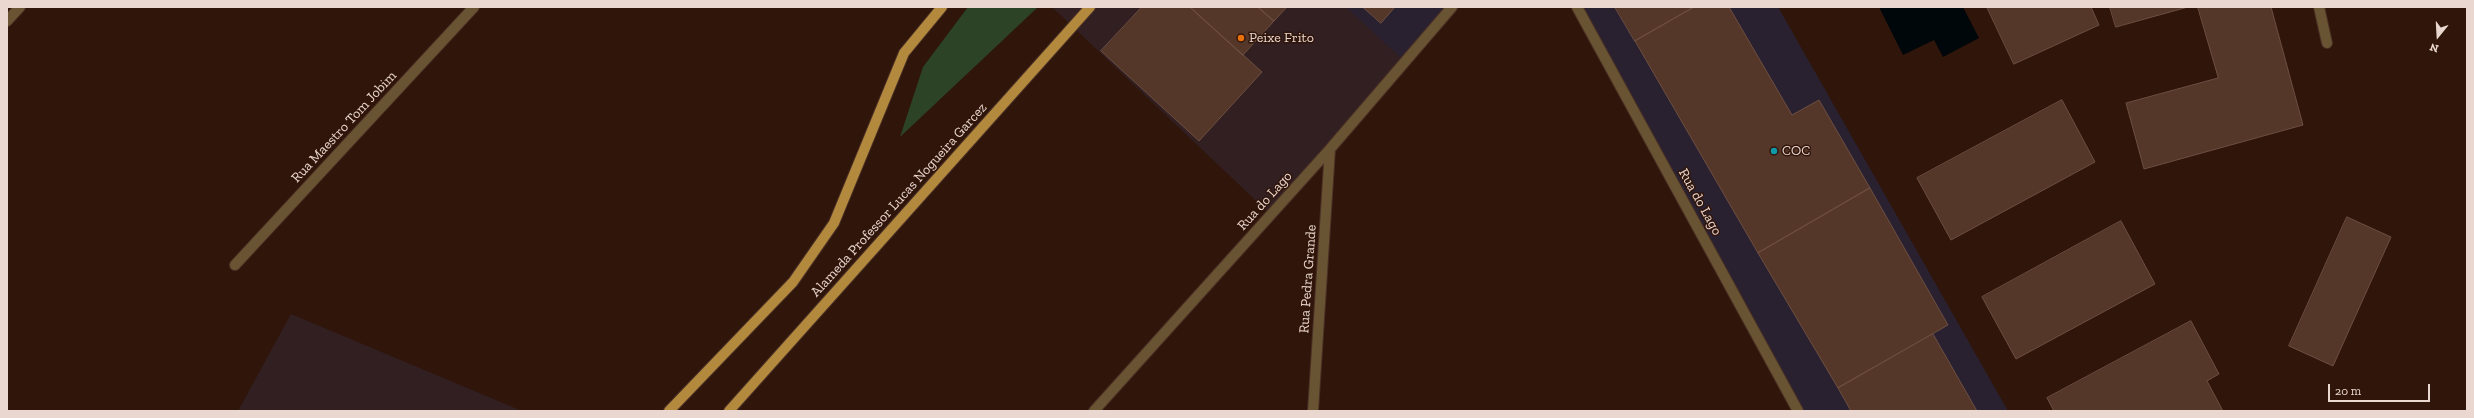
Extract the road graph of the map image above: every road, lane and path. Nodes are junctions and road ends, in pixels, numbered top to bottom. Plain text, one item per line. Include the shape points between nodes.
1 (20, 7) edge
2 (474, 7) edge
3 (942, 7) edge
4 (1090, 7) edge
5 (1452, 7) edge
6 (1577, 7) edge
7 (2319, 7) edge
8 (7, 21) edge
9 (2327, 43) dead end
10 (1330, 149) junction
11 (235, 265) dead end
12 (669, 411) edge
13 (729, 411) edge
14 (1094, 411) edge
15 (1313, 411) edge
16 (1798, 411) edge

1 - 8 street
2 - 11 street, Rua Maestro Tom Jobim
3 - 12 main road, Alameda Professor Lucas Nogueira Garcez via 904,53 834,223 793,282
4 - 13 main road, Alameda Professor Lucas Nogueira Garcez
5 - 10 street, Rua do Lago
6 - 16 street, Rua do Lago
7 - 9 street
10 - 14 street, Rua do Lago
10 - 15 street, Rua Pedra Grande

